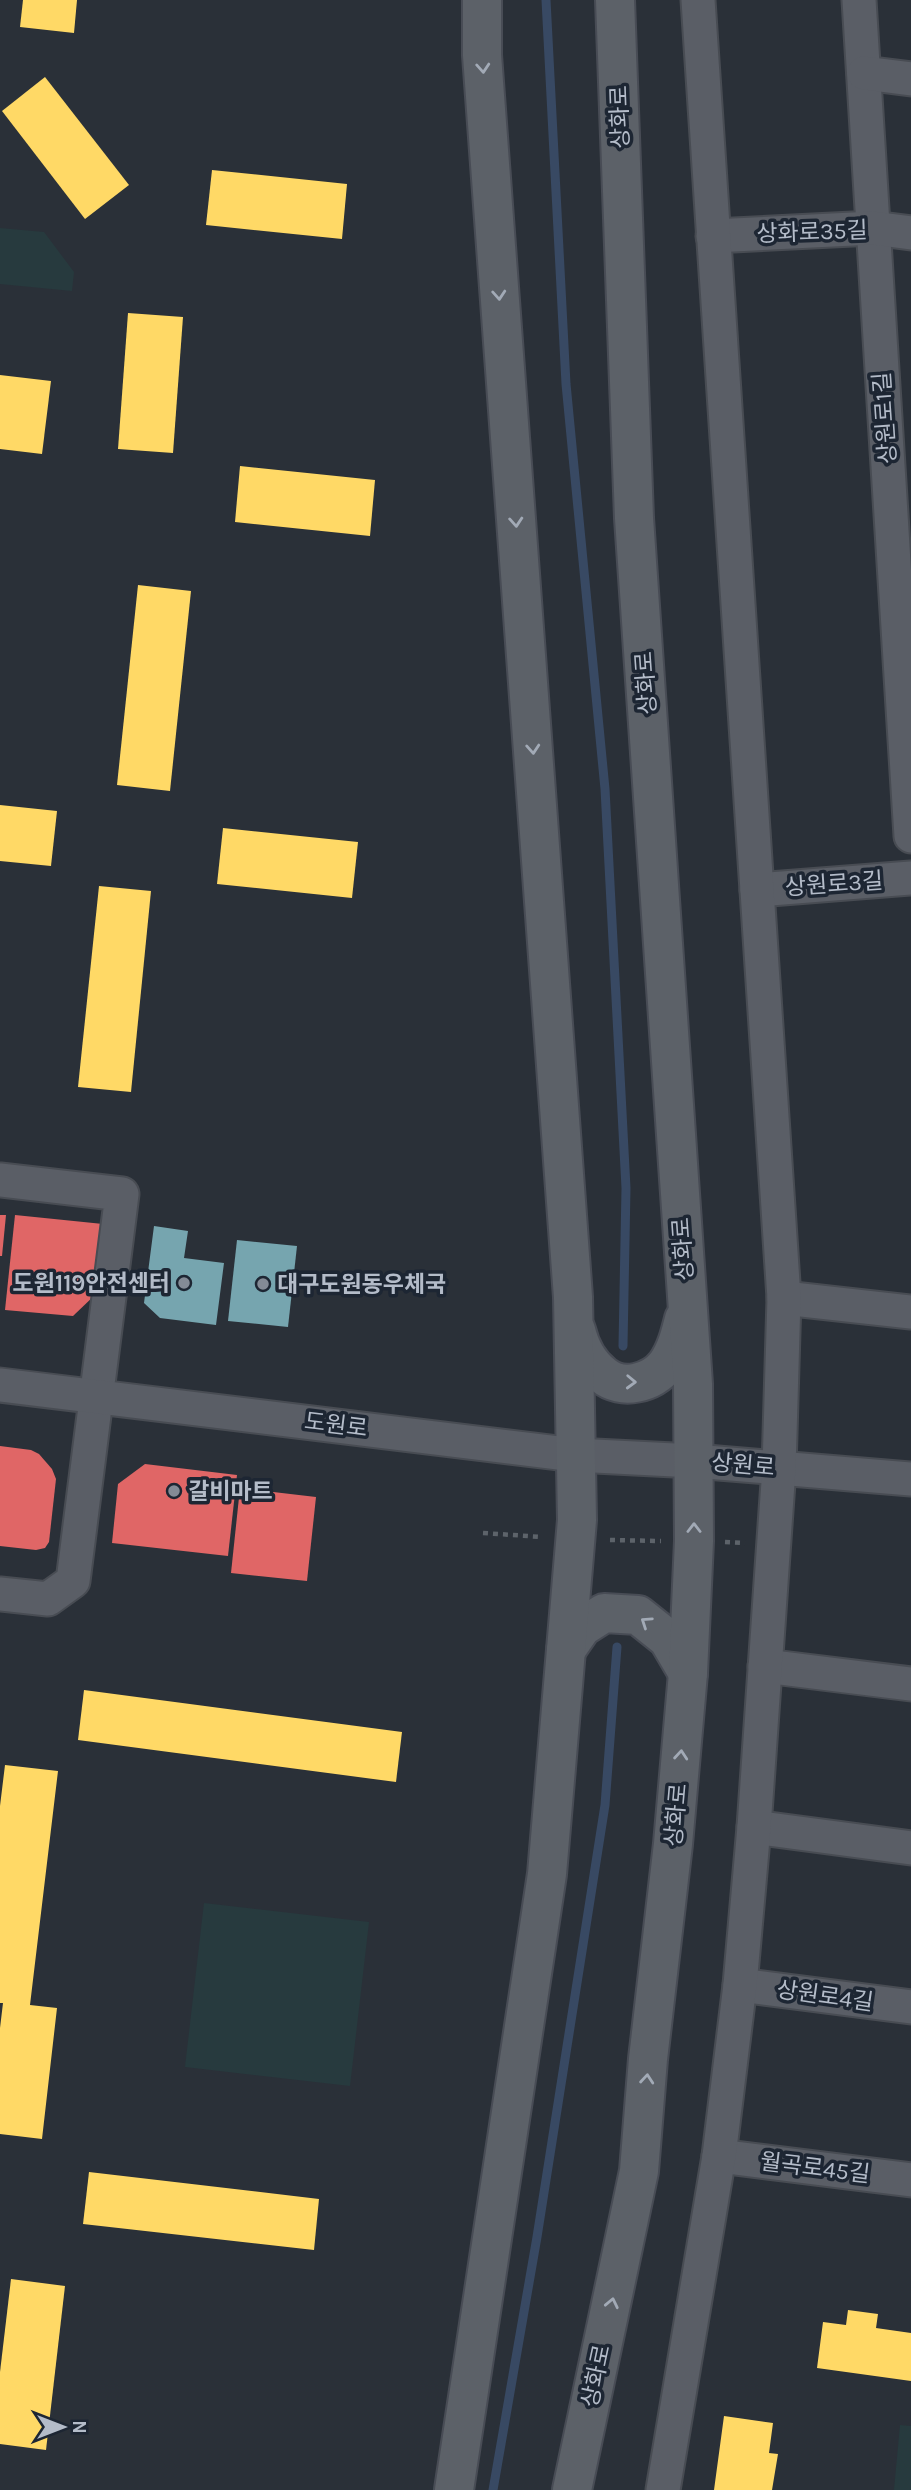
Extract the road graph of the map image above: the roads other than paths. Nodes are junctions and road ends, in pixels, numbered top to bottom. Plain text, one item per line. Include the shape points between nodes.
1 (482, 0) edge
2 (615, 0) edge
3 (698, 0) edge
4 (859, 0) edge
5 (864, 73) junction
6 (911, 79) edge
7 (873, 228) junction
8 (911, 233) edge
9 (713, 236) junction
10 (898, 407) edge
11 (902, 556) edge
12 (907, 712) edge
13 (911, 836) edge
14 (911, 878) edge
15 (757, 890) junction
16 (0, 1180) edge
17 (783, 1298) junction
18 (687, 1308) junction
19 (911, 1312) edge
20 (573, 1321) junction
21 (0, 1385) edge
22 (96, 1395) junction
23 (575, 1455) junction
24 (694, 1461) junction
25 (779, 1468) junction
26 (911, 1479) edge
27 (0, 1594) edge
28 (566, 1650) junction
29 (765, 1666) junction
30 (688, 1673) junction
31 (911, 1684) edge
32 (754, 1827) junction
33 (911, 1848) edge
34 (740, 1985) junction
35 (911, 2007) edge
36 (719, 2156) junction
37 (911, 2180) edge
38 (454, 2490) edge
39 (572, 2490) edge
40 (663, 2490) edge

1 -> 20 main road via 482,55
2 - 18 main road, 상화로 via 634,518
3 - 9 street
4 - 5 street, 상원로1길
5 - 6 street
5 - 7 street, 상원로1길
7 - 8 street, 상화로35길
7 - 9 street, 상화로35길
7 - 10 street, 상원로1길
9 - 15 street
10 - 11 street, 상원로1길
11 - 12 street, 상원로1길
12 - 13 street, 상원로1길
14 - 15 street, 상원로3길
15 - 17 street
16 - 22 street via 122,1194
17 - 19 street
17 - 25 street
20 -> 18 main road via 579,1343 605,1377 630,1384 644,1382 665,1367 676,1348
18 - 24 main road, 상화로
20 - 23 main road
21 - 22 street, 도원로
22 - 23 street, 도원로
22 - 27 street via 73,1581 48,1599
23 - 24 street, 상원로
23 - 28 main road via 576,1540
24 - 25 street, 상원로
30 -> 24 main road, 상화로
25 - 26 street, 상원로
25 - 29 street
30 -> 28 main road via 668,1639 638,1615 604,1613 582,1627
28 - 38 main road via 547,1874
29 - 31 street
29 - 32 street
39 -> 30 main road, 상화로 via 639,2171
32 - 33 street
32 - 34 street
34 - 35 street, 상원로4길
34 - 36 street
36 - 37 street, 월곡로45길
36 - 40 street

